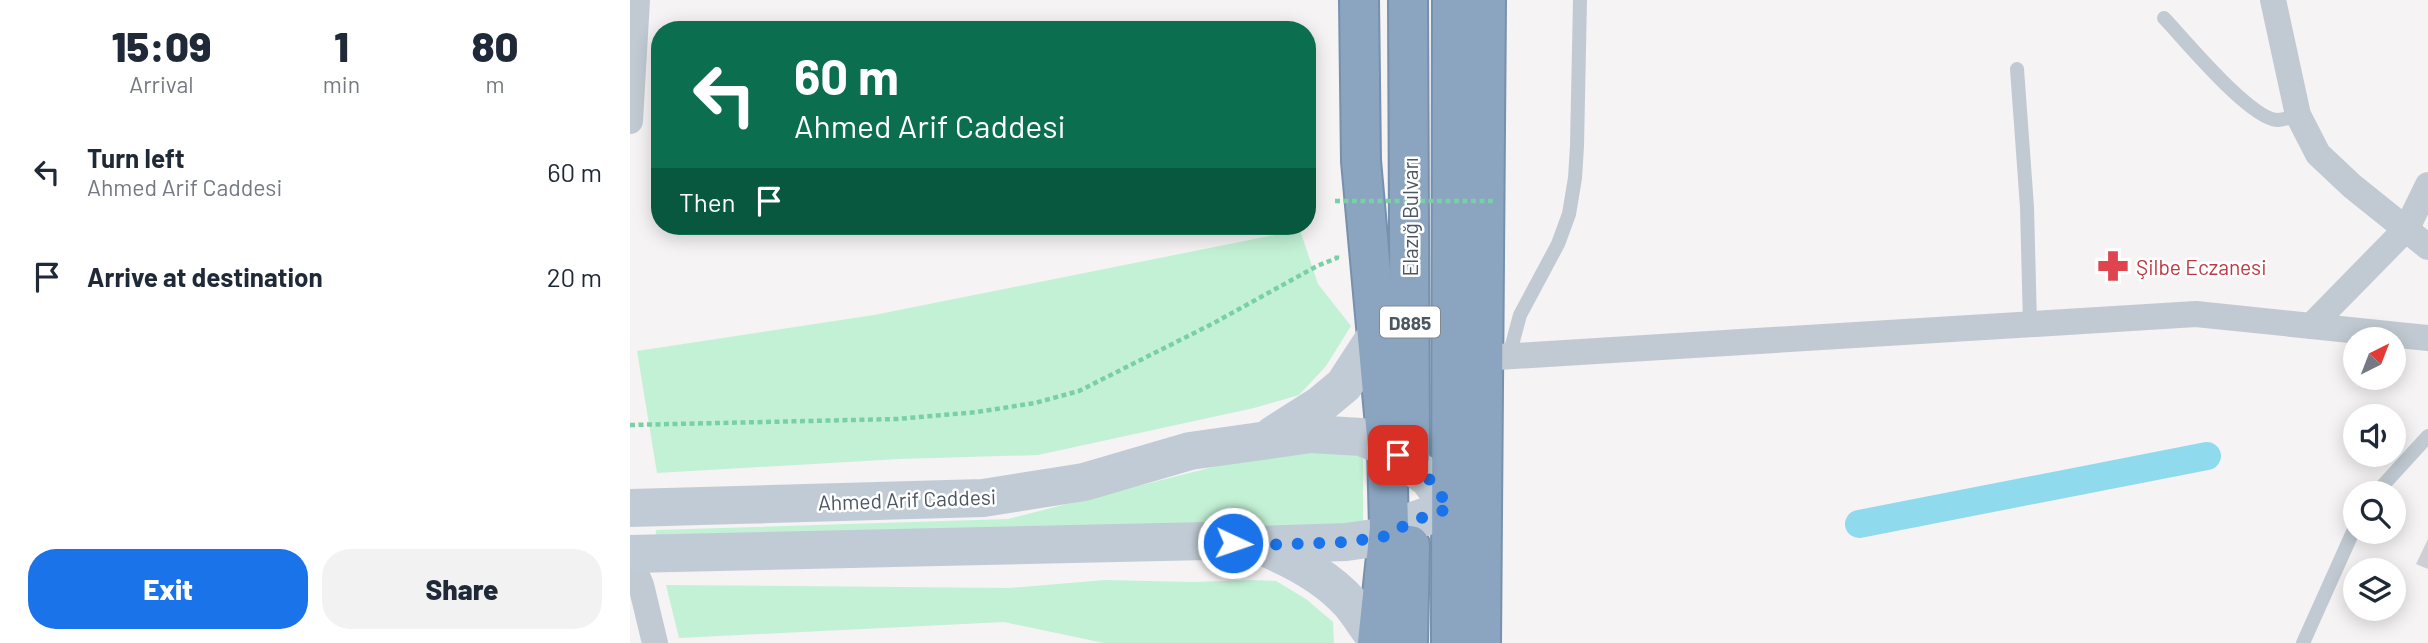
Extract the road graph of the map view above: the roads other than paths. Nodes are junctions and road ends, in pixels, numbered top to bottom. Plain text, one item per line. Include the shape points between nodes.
1 (637, 0) edge
2 (1359, 0) edge
3 (1408, 0) edge
4 (1452, 0) edge
5 (1486, 0) edge
6 (1580, 0) edge
7 (2273, 0) edge
8 (2164, 18) dead end
9 (2017, 69) dead end
10 (2298, 115) junction
11 (630, 121) edge
12 (2428, 185) edge
13 (2407, 228) junction
14 (2428, 247) edge
15 (2031, 324) junction
16 (2311, 326) junction
17 (1376, 335) junction
18 (2428, 338) edge
19 (1496, 357) junction
20 (2428, 436) edge
21 (1262, 441) junction
22 (1398, 455) junction
23 (2387, 481) edge
24 (630, 508) edge
25 (1450, 508) junction
26 (1399, 529) junction
27 (2347, 544) edge
28 (1258, 545) junction
29 (630, 554) edge
30 (630, 559) edge
31 (644, 628) edge
32 (1386, 642) edge
33 (1451, 643) edge
34 (1481, 643) edge
35 (2303, 643) edge

1 - 11 street
2 - 17 highway via 1361,161
3 - 22 highway, Elazığ Bulvarı / D885
4 - 25 highway, Elazığ Bulvarı / D885
5 - 19 highway
6 - 19 lane via 1577,146 1569,214 1558,244
7 - 10 street
8 - 10 lane via 2241,99 2263,115 2278,120
9 - 15 lane
10 - 13 street via 2318,154
12 - 13 street
13 - 14 street
13 - 16 street
15 - 16 street via 2196,314
15 - 19 street
16 - 18 street
17 - 21 street, Ahmed Arif Caddesi via 1344,385
17 - 22 highway
19 - 34 highway
20 - 23 lane
21 - 22 street, Ahmed Arif Caddesi via 1311,434 1362,437
21 - 24 street, Ahmed Arif Caddesi via 1190,452 1084,482 983,498
22 - 25 street, Ahmed Arif Caddesi via 1429,479
22 - 26 highway, Elazığ Bulvarı / D885
25 - 26 street
25 - 33 highway, Elazığ Bulvarı / D885
26 - 28 street via 1346,542
26 - 32 highway, Elazığ Bulvarı / D885
27 - 35 lane
28 - 29 street via 1207,541
28 - 32 street via 1293,559 1325,581
30 - 31 street via 641,585

